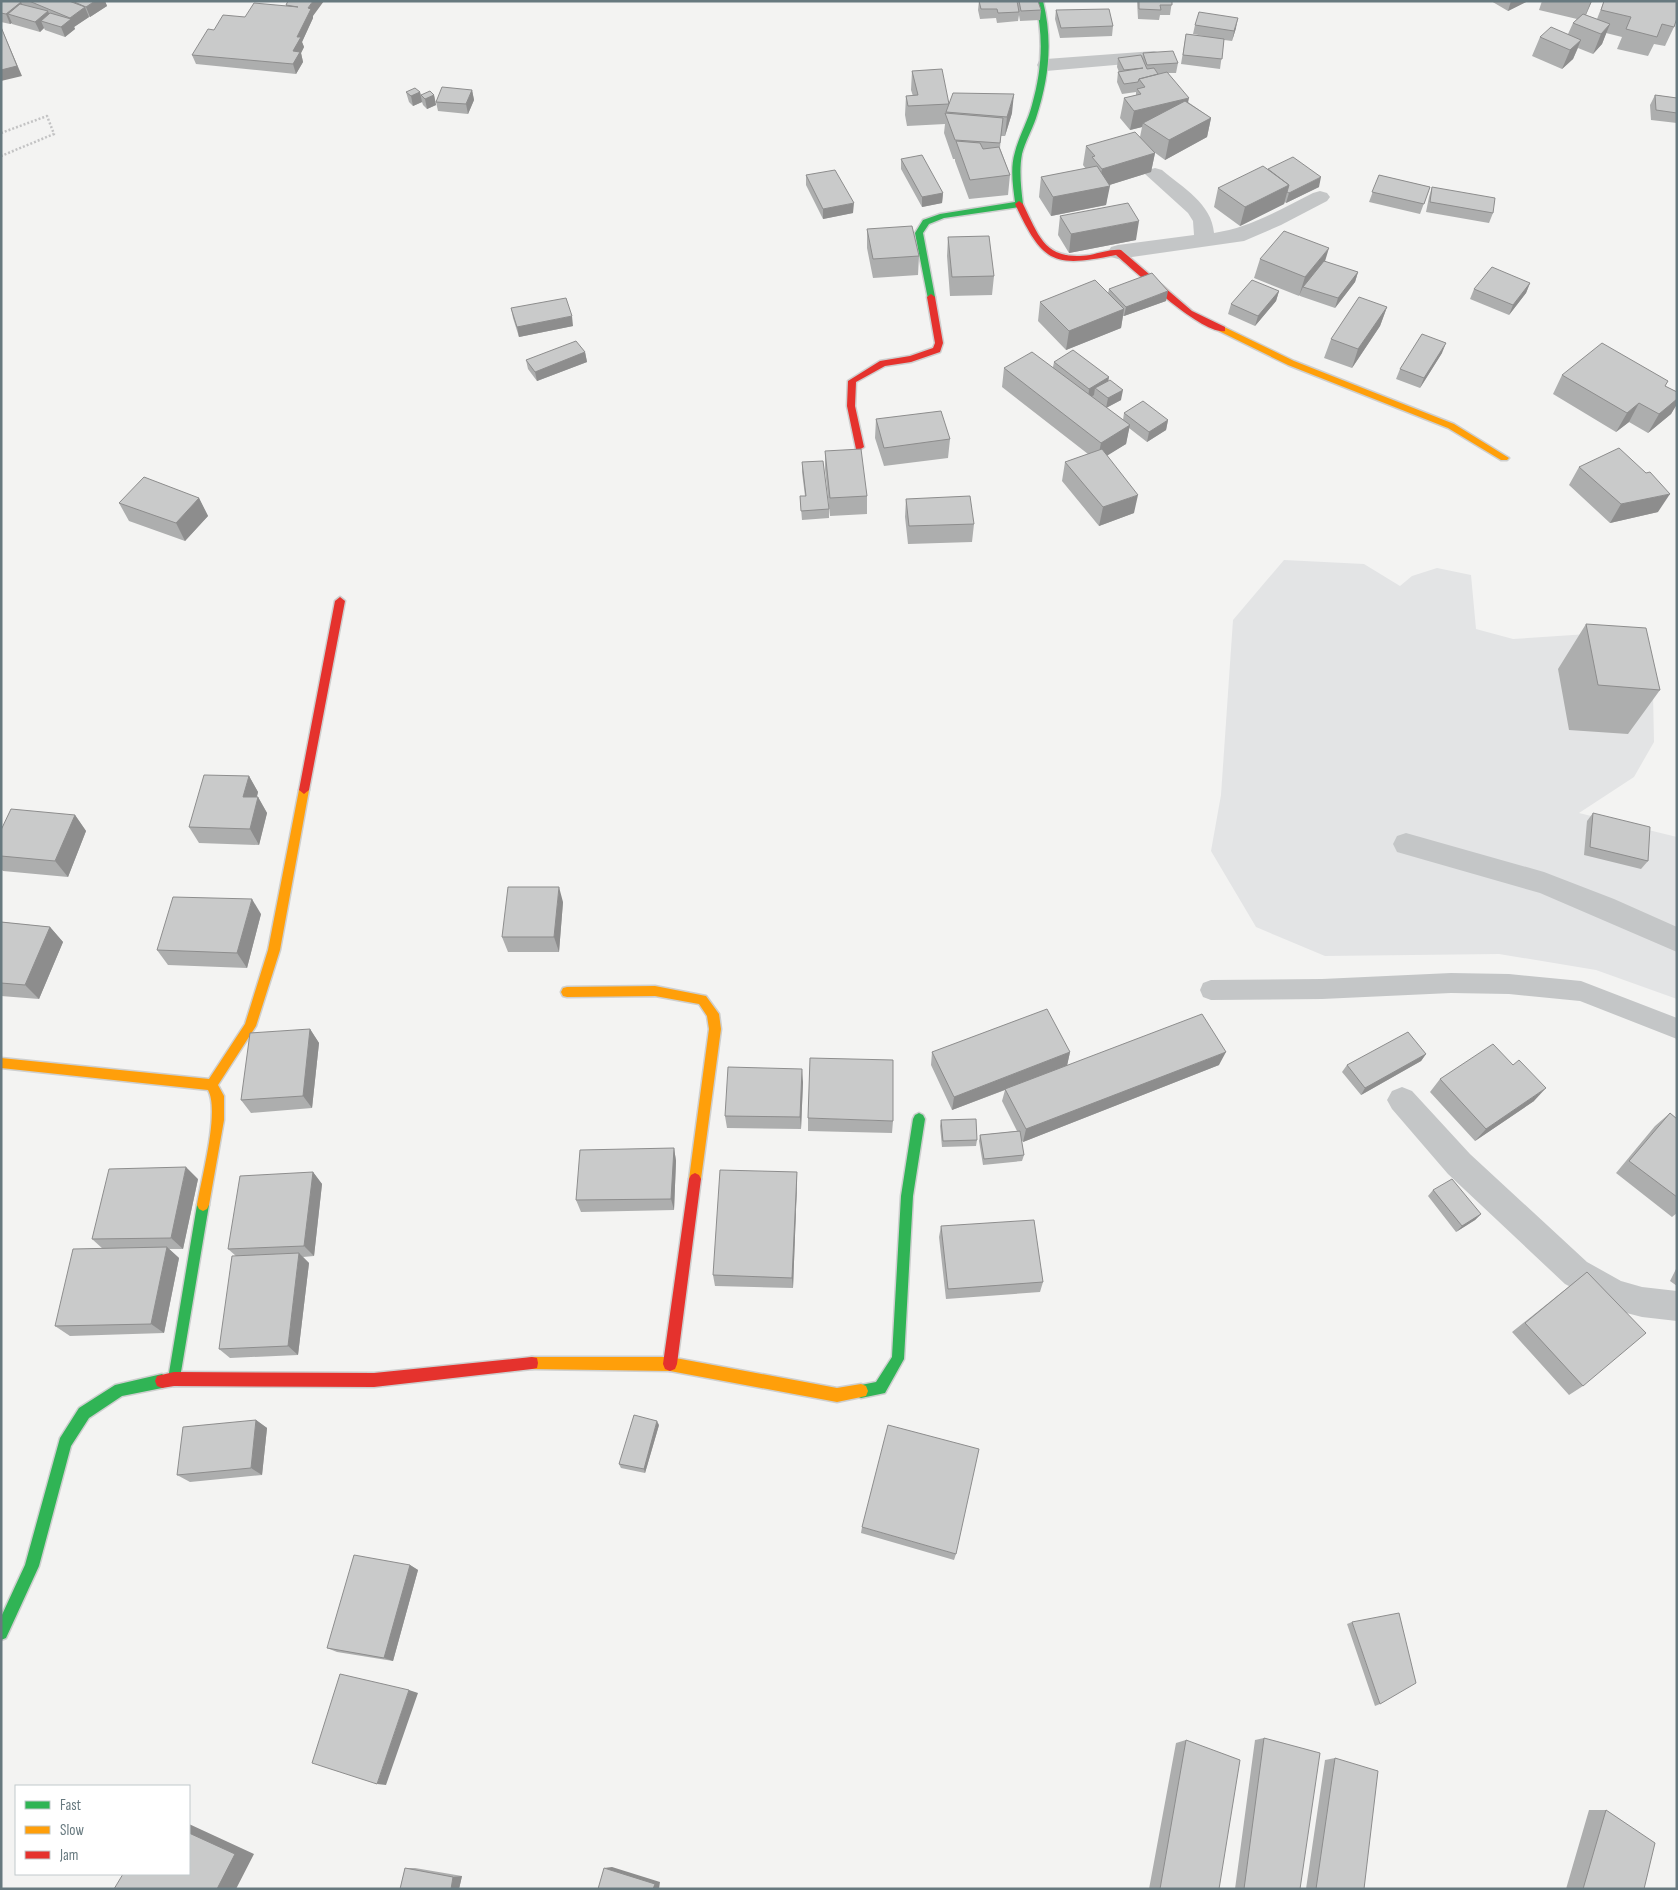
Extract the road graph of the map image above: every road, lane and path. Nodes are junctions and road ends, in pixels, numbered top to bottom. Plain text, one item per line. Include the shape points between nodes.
1 (1039, 1) edge
2 (1167, 56) edge
3 (1046, 65) junction
4 (1, 134) edge
5 (1, 156) edge
6 (1155, 174) edge
7 (1320, 197) dead end
8 (1019, 204) junction
9 (1204, 240) junction
10 (1118, 252) junction
11 (859, 446) dead end
12 (1504, 458) dead end
13 (340, 601) dead end
14 (1406, 844) dead end
15 (1677, 940) edge
16 (1211, 990) dead end
17 (567, 992) dead end
18 (1677, 1029) edge
19 (1, 1063) edge
20 (212, 1084) junction
21 (1402, 1100) dead end
22 (919, 1119) dead end
23 (1677, 1306) edge
24 (670, 1364) junction
25 (174, 1380) junction
26 (1, 1633) edge

1 - 3 street via 1045,17
2 - 3 street
3 - 8 street via 1033,117 1018,153
4 - 5 path via 47,116 54,134
6 - 9 street via 1196,209 1203,221
7 - 9 street via 1237,236
8 - 10 street via 1033,233 1058,259 1072,261
8 - 11 street via 943,216 926,222 919,233 939,342 937,350 883,363 852,381 851,407
9 - 10 street
10 - 12 street via 1189,313 1290,363 1451,426
13 - 20 street via 274,950 250,1026
14 - 15 street via 1544,883
16 - 18 lane via 1322,990 1451,983 1536,987 1581,991
17 - 24 street via 655,991 702,1000 713,1014 716,1029
19 - 20 street
20 - 25 street via 218,1096 218,1120
21 - 23 street via 1459,1164 1576,1273 1615,1295
22 - 24 street via 907,1196 898,1358 880,1388 837,1395
24 - 25 street via 545,1362 374,1380
25 - 26 street via 120,1390 84,1412 64,1444 32,1566

